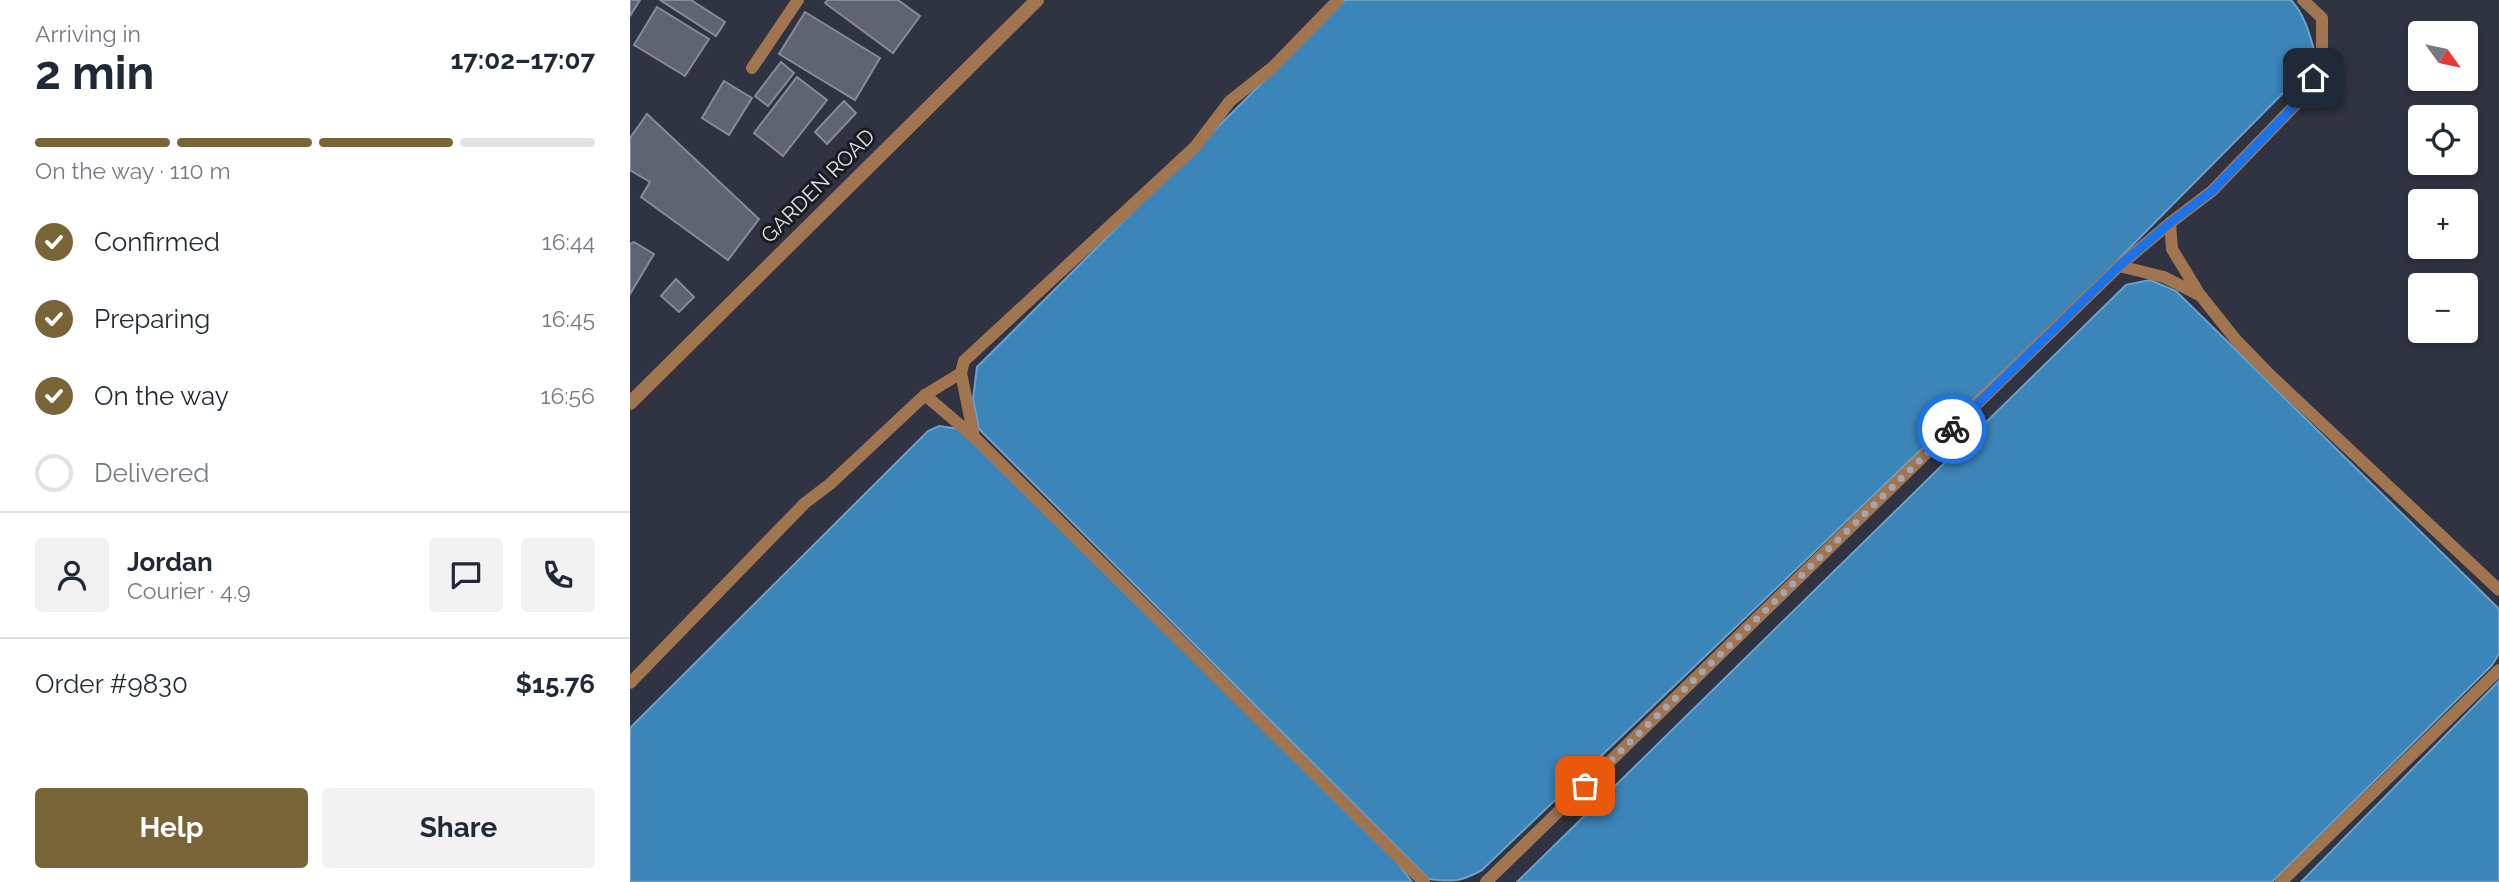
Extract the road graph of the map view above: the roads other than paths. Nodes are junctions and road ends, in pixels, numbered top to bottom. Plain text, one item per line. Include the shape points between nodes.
1 (798, 0) edge
2 (1037, 0) edge
3 (1338, 0) edge
4 (2303, 0) edge
5 (752, 68) dead end
6 (2170, 223) junction
7 (2119, 266) junction
8 (2201, 296) junction
9 (961, 373) junction
10 (925, 395) junction
11 (630, 403) edge
12 (974, 437) junction
13 (2499, 590) edge
14 (2499, 670) edge
15 (630, 683) edge
16 (1424, 882) edge
17 (1486, 882) edge
18 (2281, 882) edge

1 - 5 lane
2 - 11 street, GARDEN ROAD
3 - 9 lane via 1273,67 1230,102 1195,147 964,360
4 - 6 lane via 2322,18 2322,58 2303,97 2212,191
6 - 7 lane
6 - 8 lane via 2172,249
7 - 8 lane via 2164,277
7 - 17 lane
8 - 13 lane via 2269,374
9 - 10 lane
9 - 12 lane
10 - 12 lane
10 - 15 lane via 805,503
12 - 16 lane
14 - 18 lane

